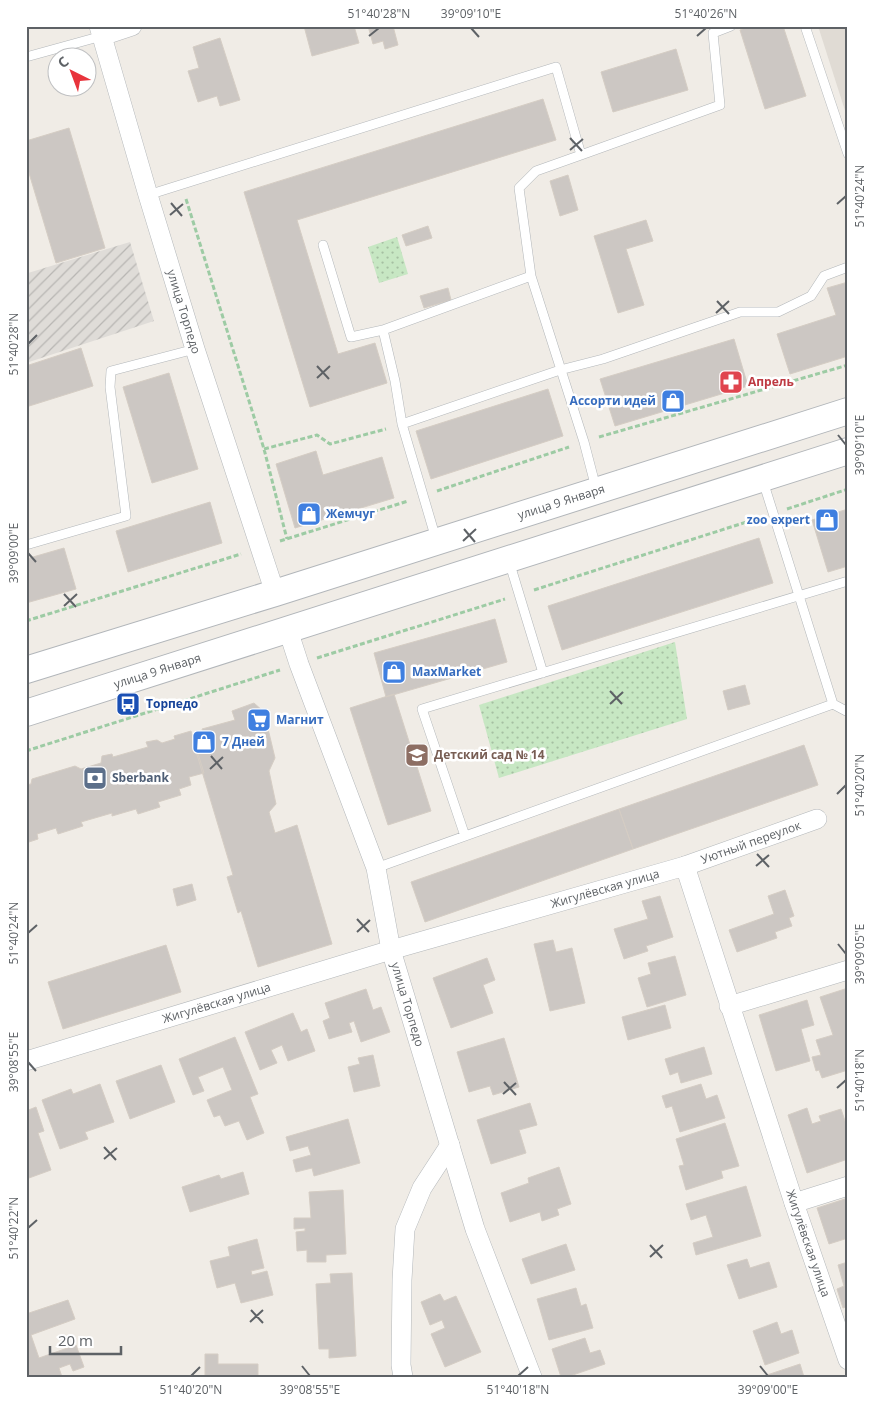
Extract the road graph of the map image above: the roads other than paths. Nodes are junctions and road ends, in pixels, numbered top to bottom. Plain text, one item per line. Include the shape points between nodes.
1 (132, 26) edge
2 (731, 26) edge
3 (805, 26) edge
4 (101, 31) edge
5 (26, 56) edge
6 (848, 154) edge
7 (581, 155) junction
8 (148, 195) junction
9 (323, 245) dead end
10 (848, 267) edge
11 (531, 276) junction
12 (383, 330) junction
13 (195, 349) junction
14 (560, 370) junction
15 (848, 411) edge
16 (402, 424) junction
17 (848, 451) edge
18 (762, 478) junction
19 (597, 491) junction
20 (437, 542) junction
21 (26, 545) edge
22 (509, 560) junction
23 (848, 580) edge
24 (275, 593) junction
25 (799, 596) junction
26 (288, 630) junction
27 (26, 670) edge
28 (543, 673) junction
29 (833, 704) junction
30 (848, 712) edge
31 (26, 713) edge
32 (817, 819) dead end
33 (466, 836) junction
34 (685, 866) junction
35 (376, 868) junction
36 (391, 950) junction
37 (848, 970) edge
38 (730, 1006) junction
39 (26, 1061) edge
40 (450, 1145) junction
41 (848, 1186) edge
42 (794, 1203) junction
43 (848, 1360) edge
44 (403, 1377) edge
45 (532, 1377) edge

1 - 4 street
2 - 7 lane via 713,33 720,105
3 - 6 lane
4 - 5 lane
4 - 8 street, улица Торпедо
7 - 8 lane via 556,67
7 - 11 lane via 536,171 519,188
8 - 13 street, улица Торпедо
9 - 12 lane via 352,337
10 - 14 lane via 824,276 811,296 778,312 740,312 603,359
11 - 12 lane
11 - 14 lane
12 - 16 lane
13 - 21 lane via 111,372 110,387 126,516
13 - 24 street, улица Торпедо
14 - 16 lane
14 - 19 lane
15 - 19 main road, улица 9 Января
16 - 20 lane
17 - 18 main road, улица 9 Января
18 - 22 main road, улица 9 Января
18 - 25 lane
19 - 20 main road, улица 9 Января
20 - 24 main road, улица 9 Января
22 - 26 main road, улица 9 Января
22 - 28 lane
23 - 25 lane
24 - 26 main road
24 - 27 main road, улица 9 Января
25 - 28 lane
25 - 29 lane
26 - 31 main road, улица 9 Января
26 - 35 street, улица Торпедо
28 - 33 lane via 422,709
29 - 30 lane
29 - 33 lane
32 - 34 street, Уютный переулок
33 - 35 lane
34 - 36 street, Жигулёвская улица
34 - 38 street, Жигулёвская улица
35 - 36 street, улица Торпедо
36 - 39 street, Жигулёвская улица
36 - 40 street, улица Торпедо
37 - 38 street
38 - 42 street, Жигулёвская улица
40 - 44 street via 422,1188 405,1229
40 - 45 street, улица Торпедо via 476,1229
41 - 42 street
42 - 43 street, Жигулёвская улица

